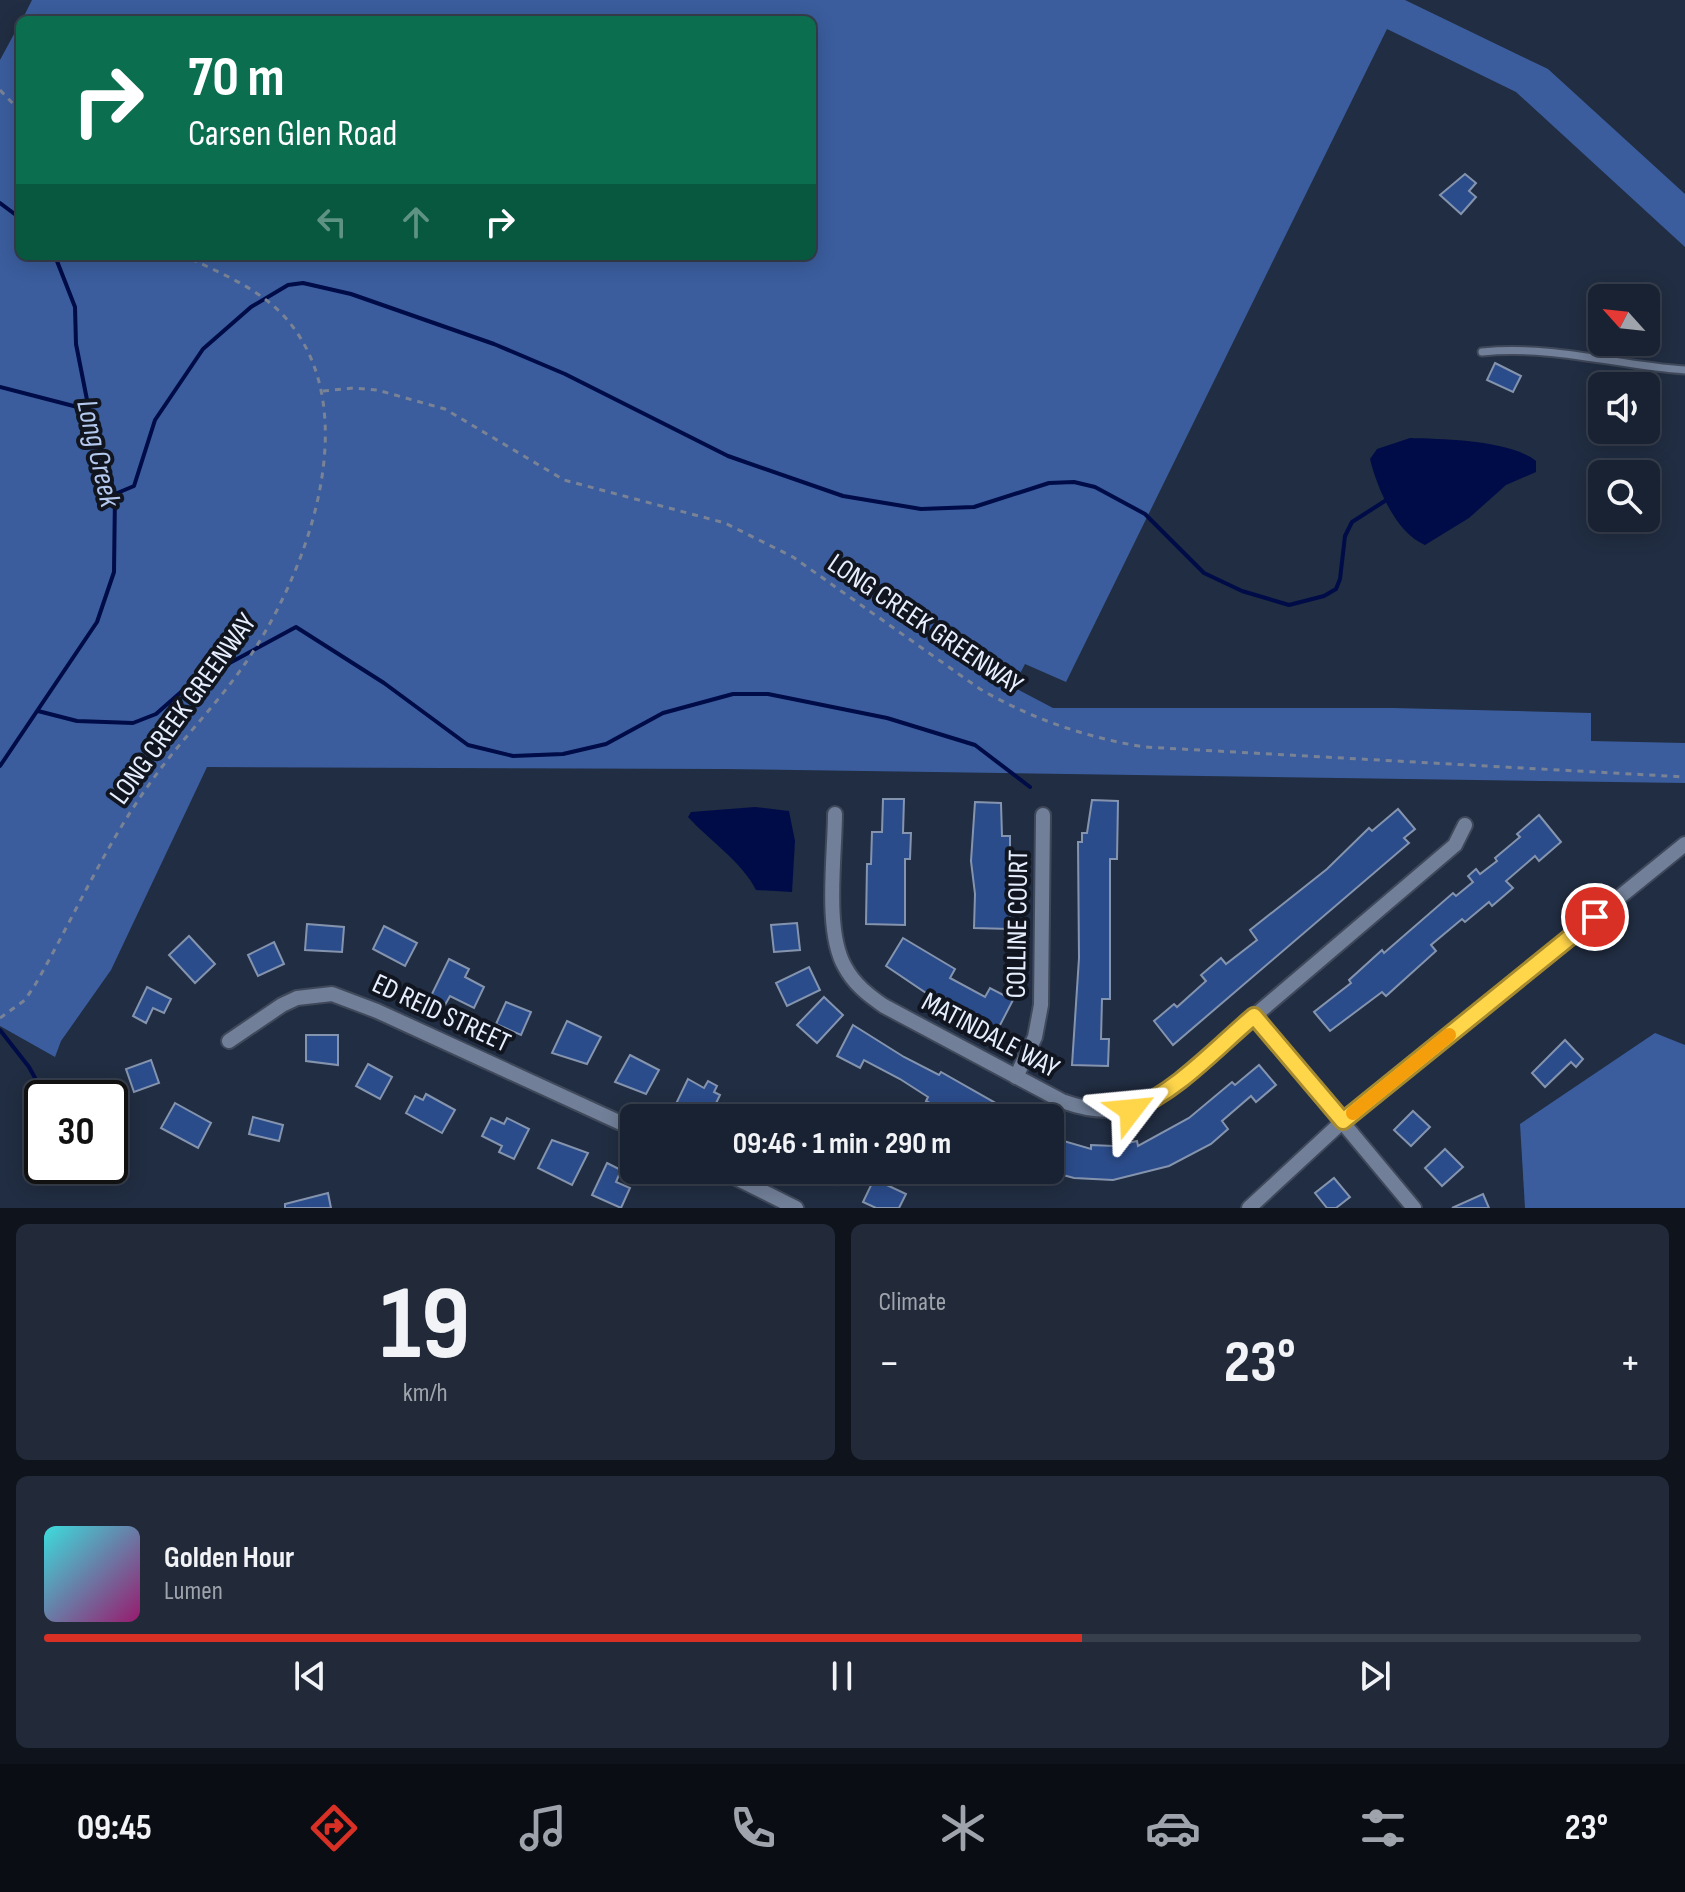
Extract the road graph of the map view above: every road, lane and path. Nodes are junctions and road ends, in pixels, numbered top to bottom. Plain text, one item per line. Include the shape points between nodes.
1 (0, 90) edge
2 (16, 107) edge
3 (193, 260) edge
4 (1482, 352) dead end
5 (1685, 370) edge
6 (323, 391) junction
7 (1685, 777) edge
8 (835, 814) dead end
9 (1043, 815) dead end
10 (1465, 825) dead end
11 (1685, 844) edge
12 (1254, 1016) junction
13 (0, 1018) edge
14 (229, 1041) dead end
15 (1016, 1077) junction
16 (1343, 1121) junction
17 (620, 1123) edge
18 (748, 1184) edge
19 (796, 1208) edge
20 (1249, 1208) edge
21 (1414, 1208) edge

1 - 2 path
3 - 6 path, LONG CREEK GREENWAY via 253,290 283,316 316,368
4 - 5 lane via 1552,350
6 - 7 path, LONG CREEK GREENWAY via 377,390 445,409 564,480 725,523 793,557 980,689 1011,707 1086,735 1172,749
6 - 13 path, LONG CREEK GREENWAY via 324,455 310,526 280,605 244,666 116,833 25,1000
8 - 15 street, MATINDALE WAY via 834,918 844,966 862,990 884,1006
9 - 15 street, COLLINE COURT via 1041,1005 1035,1037
10 - 12 street, MATINDALE WAY via 1455,845
11 - 16 street
12 - 15 street, MATINDALE WAY via 1171,1087 1131,1110 1084,1109
12 - 16 street
14 - 17 street, ED REID STREET via 297,998 332,994
16 - 20 street
16 - 21 street
18 - 19 street

